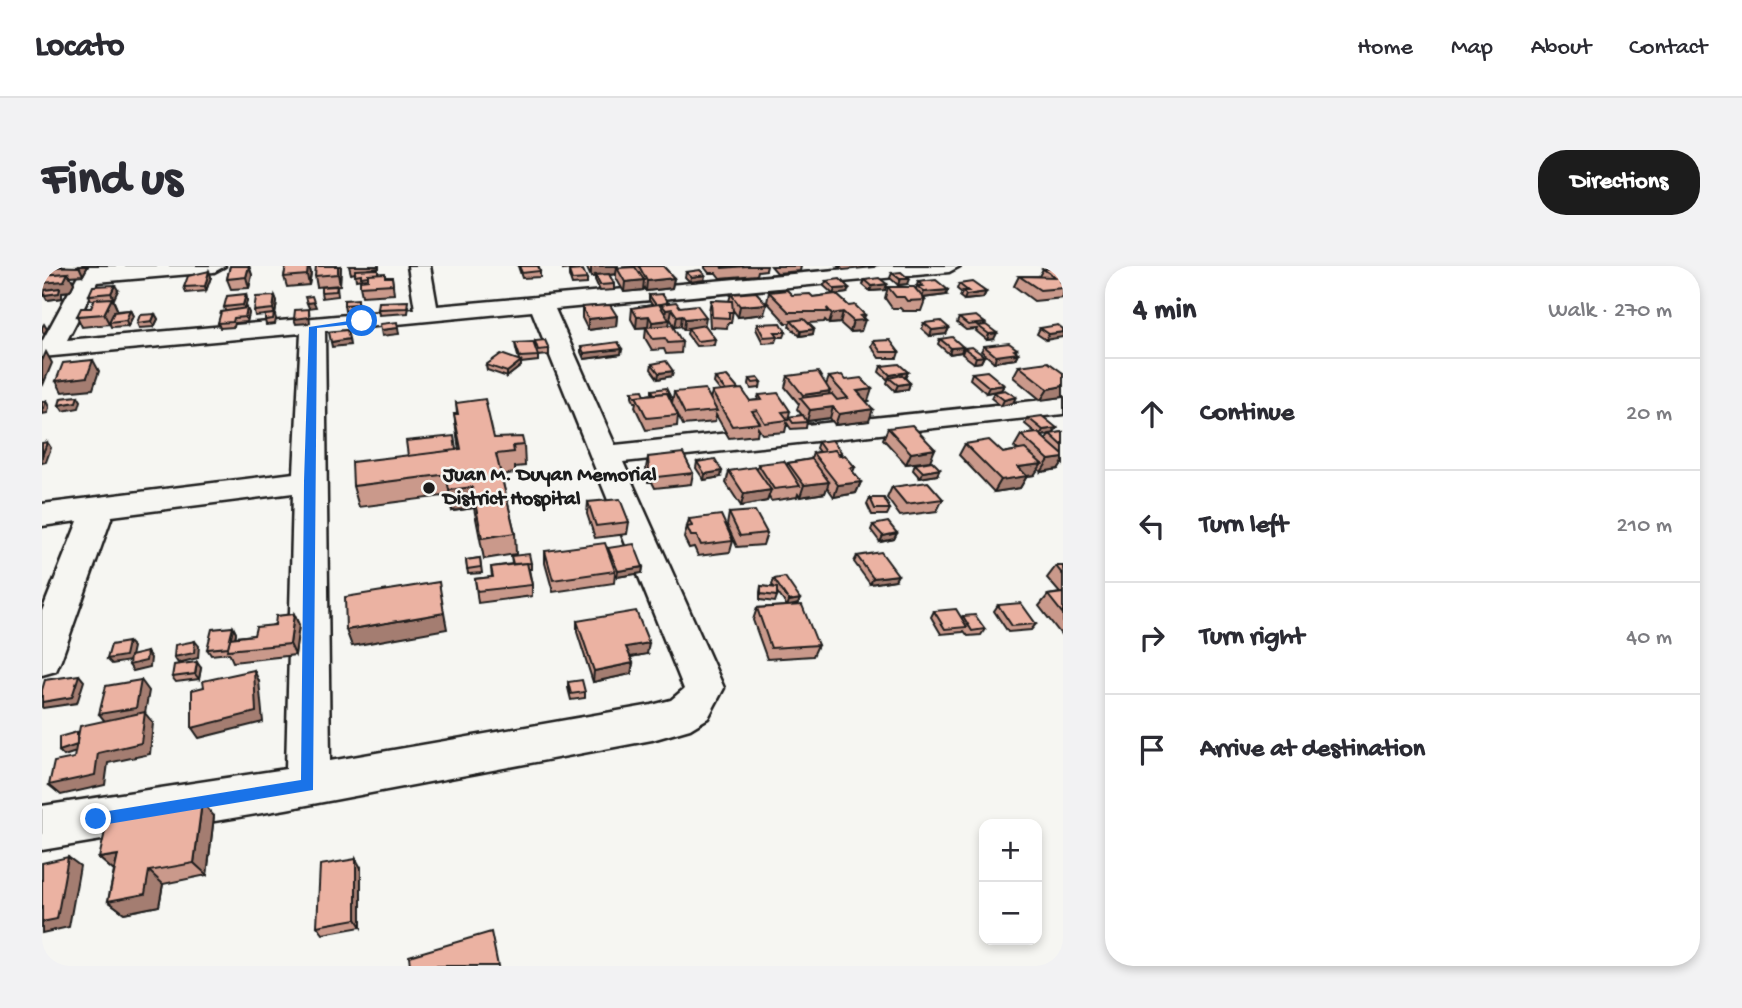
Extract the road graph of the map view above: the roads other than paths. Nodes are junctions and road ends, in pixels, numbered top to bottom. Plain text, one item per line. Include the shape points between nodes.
1 (214, 266) edge
2 (419, 266) edge
3 (949, 266) edge
4 (910, 267) edge
5 (92, 271) edge
6 (540, 302) junction
7 (427, 313) junction
8 (313, 327) junction
9 (46, 350) edge
10 (1063, 406) edge
11 (604, 455) junction
12 (309, 481) junction
13 (99, 508) junction
14 (42, 515) edge
15 (42, 660) edge
16 (308, 785) junction
17 (42, 828) edge

1 - 5 street
2 - 7 street
3 - 4 street
4 - 6 street via 677,282
5 - 9 street
6 - 7 street
6 - 11 street
7 - 8 street
8 - 9 street
8 - 12 street
10 - 11 street
11 - 16 street via 705,688 703,698 673,718
12 - 13 street
12 - 16 street
13 - 14 street
13 - 15 street
16 - 17 street

